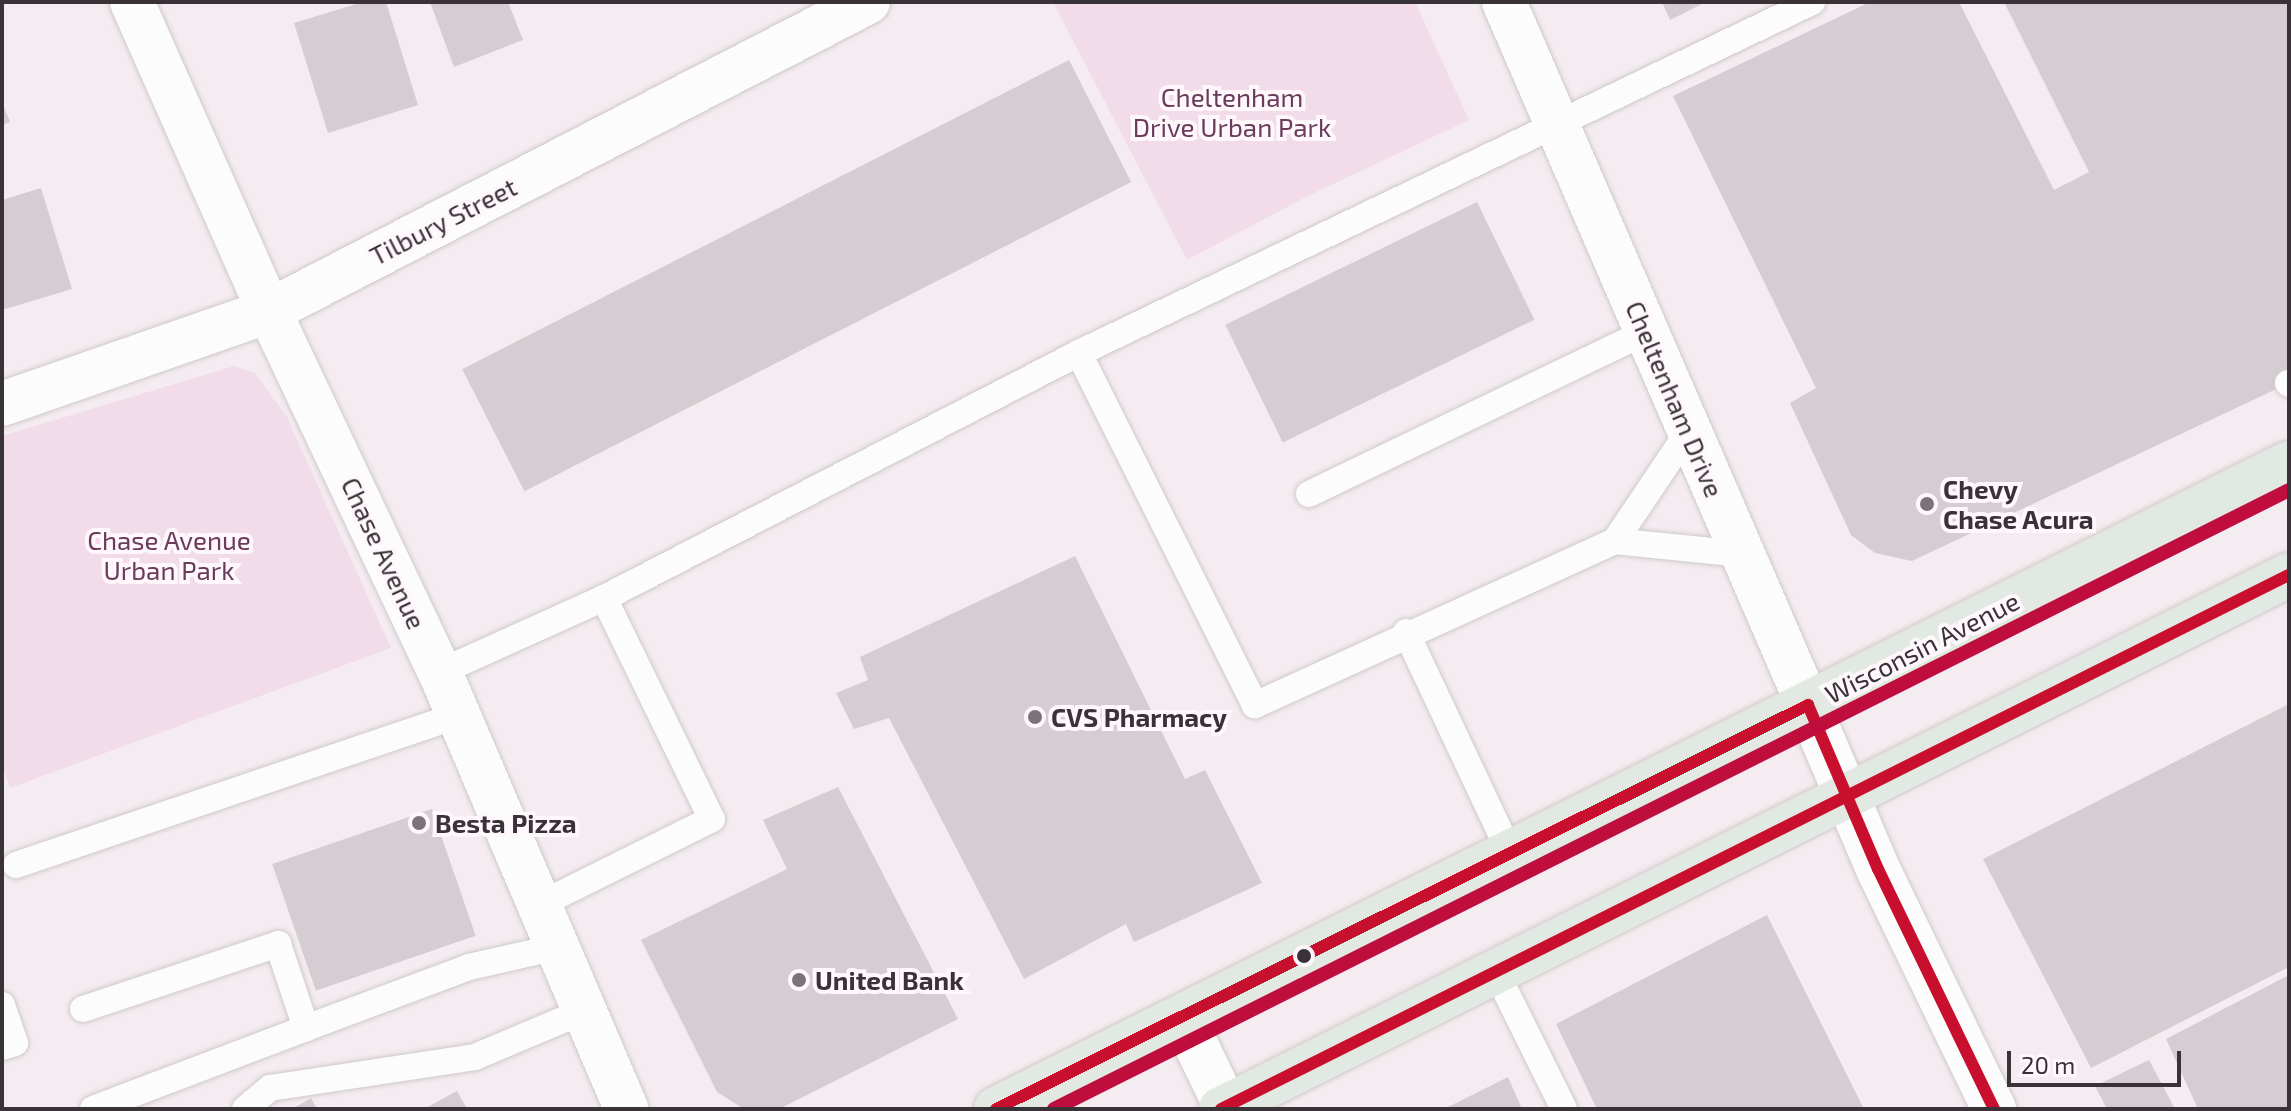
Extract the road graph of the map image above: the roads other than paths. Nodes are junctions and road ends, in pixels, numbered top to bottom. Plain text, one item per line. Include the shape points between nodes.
1 (132, 2) edge
2 (868, 2) edge
3 (1504, 2) edge
4 (1812, 2) edge
5 (820, 12) edge
6 (1557, 126) junction
7 (269, 311) junction
8 (1646, 332) junction
9 (1079, 353) junction
10 (2, 404) edge
11 (1689, 431) junction
12 (2289, 463) edge
13 (1309, 494) dead end
14 (1615, 541) junction
15 (1742, 554) junction
16 (2289, 575) edge
17 (604, 598) junction
18 (1406, 632) junction
19 (440, 672) junction
20 (1808, 705) junction
21 (458, 715) junction
22 (1846, 796) junction
23 (1510, 853) junction
24 (16, 865) dead end
25 (539, 905) junction
26 (557, 947) junction
27 (1497, 974) junction
28 (2, 1005) edge
29 (83, 1009) dead end
30 (584, 1011) junction
31 (1183, 1018) junction
32 (306, 1028) junction
33 (2, 1047) edge
34 (1224, 1108) edge
35 (93, 1109) edge
36 (245, 1109) edge
37 (626, 1109) edge
38 (996, 1109) edge
39 (1564, 1109) edge
40 (1994, 1109) edge

1 - 7 street, Chase Avenue
2 - 5 street, Tilbury Street
3 - 6 street, Cheltenham Drive
4 - 6 lane
5 - 7 street, Tilbury Street
6 - 8 street, Cheltenham Drive
6 - 9 lane
7 - 10 street, Tilbury Street
7 - 19 street, Chase Avenue
8 - 11 street, Cheltenham Drive
8 - 13 lane
9 - 17 lane
9 - 18 lane via 1255,705
11 - 14 lane
11 - 15 street, Cheltenham Drive
12 - 20 main road, Wisconsin Avenue
14 - 15 lane
14 - 18 lane
15 - 20 street, Cheltenham Drive
16 - 22 main road
17 - 19 lane
17 - 25 lane via 712,819
18 - 23 lane
19 - 21 street, Chase Avenue
20 - 22 street, Cheltenham Drive
20 - 23 main road, Wisconsin Avenue
21 - 24 lane
21 - 25 street, Chase Avenue
22 - 27 main road
22 - 40 street, Cheltenham Drive
23 - 31 main road, Wisconsin Avenue
25 - 26 street, Chase Avenue
26 - 30 street, Chase Avenue
26 - 32 lane via 469,967
27 - 34 main road
27 - 39 lane
28 - 33 lane via 15,1043
29 - 32 lane via 278,944
30 - 36 lane via 475,1057 270,1088
30 - 37 street, Chase Avenue
31 - 34 street
31 - 38 main road, Wisconsin Avenue
32 - 35 lane

